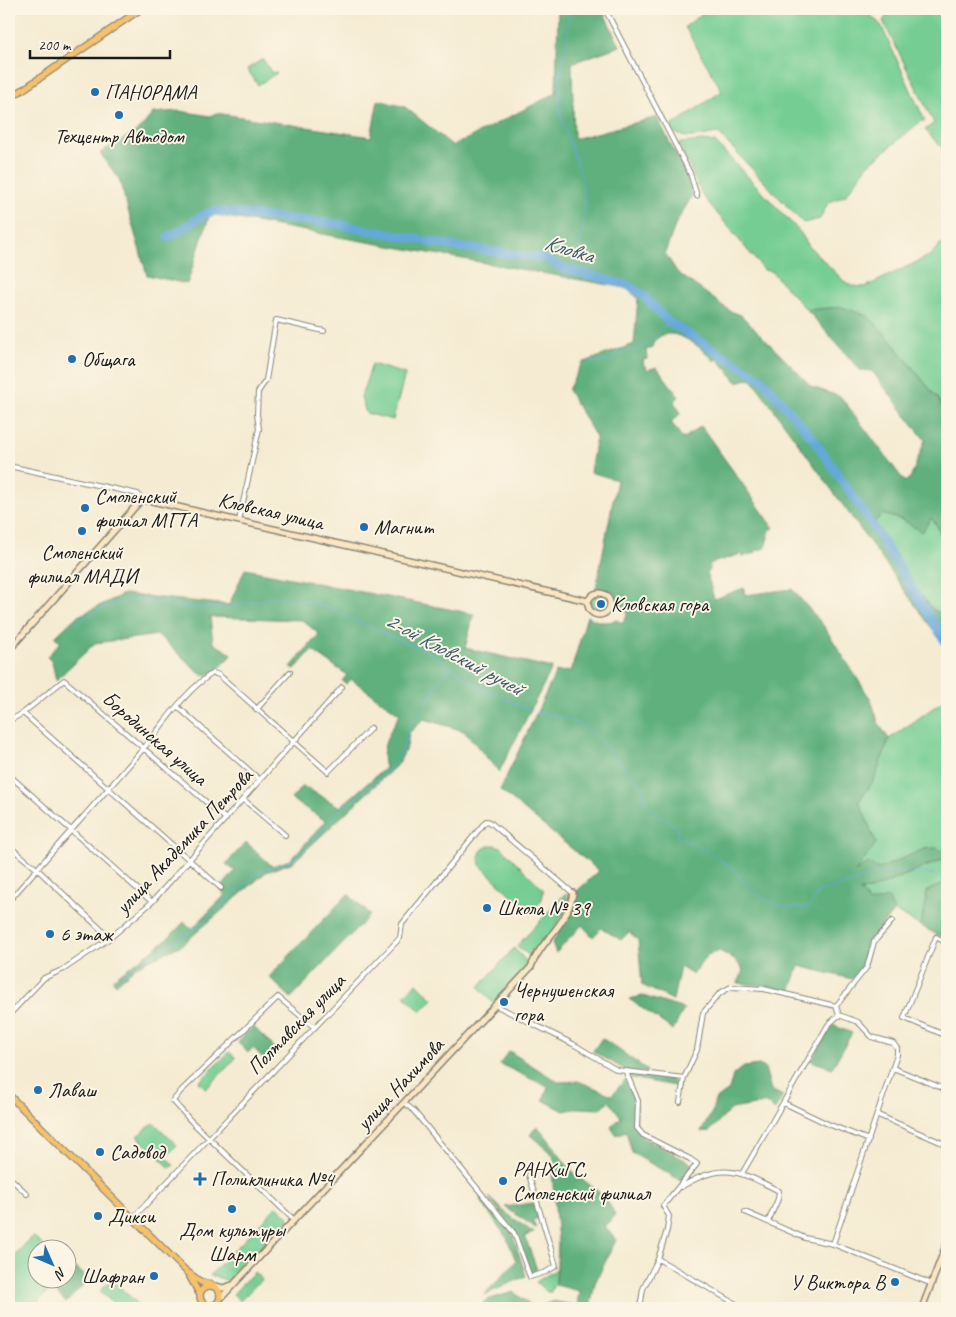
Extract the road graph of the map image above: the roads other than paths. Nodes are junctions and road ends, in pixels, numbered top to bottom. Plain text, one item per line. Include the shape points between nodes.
1 (141, 9) edge
2 (605, 9) edge
3 (9, 100) edge
4 (697, 196) dead end
5 (324, 331) dead end
6 (9, 466) edge
7 (141, 500) junction
8 (239, 520) junction
9 (588, 601) junction
10 (9, 650) edge
11 (290, 672) dead end
12 (342, 687) dead end
13 (178, 707) junction
14 (256, 710) junction
15 (23, 713) junction
16 (9, 721) edge
17 (371, 728) dead end
18 (293, 743) junction
19 (143, 748) junction
20 (9, 775) edge
21 (260, 780) junction
22 (109, 788) junction
23 (244, 799) junction
24 (226, 819) junction
25 (73, 831) junction
26 (285, 835) dead end
27 (9, 846) edge
28 (190, 859) junction
29 (37, 869) junction
30 (221, 888) dead end
31 (573, 893) joint
32 (9, 901) edge
33 (152, 902) junction
34 (892, 921) dead end
35 (110, 938) junction
36 (947, 943) edge
37 (495, 1005) junction
38 (836, 1006) junction
39 (9, 1015) edge
40 (838, 1015) junction
41 (314, 1027) junction
42 (947, 1036) edge
43 (893, 1068) junction
44 (626, 1072) junction
45 (684, 1078) junction
46 (947, 1090) edge
47 (9, 1095) edge
48 (680, 1102) dead end
49 (404, 1103) junction
50 (784, 1103) junction
51 (878, 1115) junction
52 (209, 1138) junction
53 (869, 1140) junction
54 (947, 1146) edge
55 (742, 1172) junction
56 (530, 1175) dead end
57 (9, 1177) edge
58 (679, 1188) junction
59 (27, 1194) dead end
60 (744, 1212) dead end
61 (132, 1219) junction
62 (294, 1220) junction
63 (768, 1222) junction
64 (947, 1243) edge
65 (833, 1244) junction
66 (658, 1259) junction
67 (186, 1271) junction
68 (932, 1284) junction
69 (233, 1285) junction
70 (214, 1286) junction
71 (200, 1298) junction
72 (215, 1304) edge
73 (202, 1308) edge
74 (224, 1308) edge
75 (640, 1308) edge
76 (743, 1308) edge
77 (922, 1308) edge

1 - 3 main road
2 - 4 street via 690,174
5 - 8 street via 276,320 266,380 258,392 256,414 259,429
6 - 7 street via 138,494
7 - 8 street, Кловская улица
7 - 10 street
8 - 9 street, Кловская улица
9 - 9 street via 589,610 596,615 604,614 610,607 608,598 602,593 593,594
11 - 14 street
12 - 18 street, улица Академика Петрова
13 - 14 street via 213,674 220,675
13 - 19 street
13 - 21 street
14 - 18 street
15 - 16 street
15 - 19 street, Бородинская улица via 64,680
15 - 22 street
17 - 18 street via 328,772
18 - 21 street, улица Академика Петрова
19 - 22 street
19 - 24 street, Бородинская улица
20 - 25 street
21 - 23 street, улица Академика Петрова
22 - 25 street
22 - 28 street
23 - 24 street, улица Академика Петрова
23 - 26 street
24 - 28 street, улица Академика Петрова
25 - 29 street
25 - 33 street
27 - 29 street
28 - 30 street
28 - 33 street, улица Академика Петрова
29 - 32 street
29 - 35 street
31 - 37 street, улица Нахимова via 570,908 552,937 535,954 531,967
31 - 41 street, Полтавская улица via 490,822 486,822 402,924 400,938
33 - 35 street, улица Академика Петрова
34 - 38 street via 874,942 867,967
35 - 39 street, улица Академика Петрова via 64,969 44,978
36 - 42 street via 936,937 904,1018
37 - 44 street
37 - 49 street, улица Нахимова
38 - 40 street
38 - 45 street via 764,989 731,987 720,992 703,1013 697,1050
40 - 43 street via 858,1022 872,1037 893,1043 897,1048
40 - 50 street via 828,1025
41 - 52 street, Полтавская улица
41 - 52 street via 278,997 173,1101
43 - 46 street
43 - 51 street
44 - 45 street
44 - 58 street via 638,1101 637,1128 643,1135 696,1164
45 - 48 street
47 - 61 main road
49 - 56 street via 414,1110 514,1233 530,1277 556,1266
49 - 62 street, улица Нахимова
50 - 53 street
50 - 55 street
51 - 53 street
51 - 54 street
52 - 61 street, Полтавская улица
52 - 62 street
53 - 65 street
55 - 58 street via 721,1170
55 - 63 street via 779,1191
57 - 59 street
58 - 66 street via 663,1206 669,1216
60 - 63 street
61 - 67 main road
62 - 69 street, улица Нахимова
63 - 65 street via 805,1238
64 - 68 street
65 - 68 street
66 - 75 street via 642,1289
66 - 76 street
67 - 70 main road via 201,1282
67 - 71 main road via 197,1286
68 - 77 street
69 - 70 street
69 - 72 street, улица Нахимова
70 - 71 main road via 204,1287
70 - 72 main road via 220,1293
71 - 72 main road via 204,1304
71 - 73 main road
72 - 74 street

